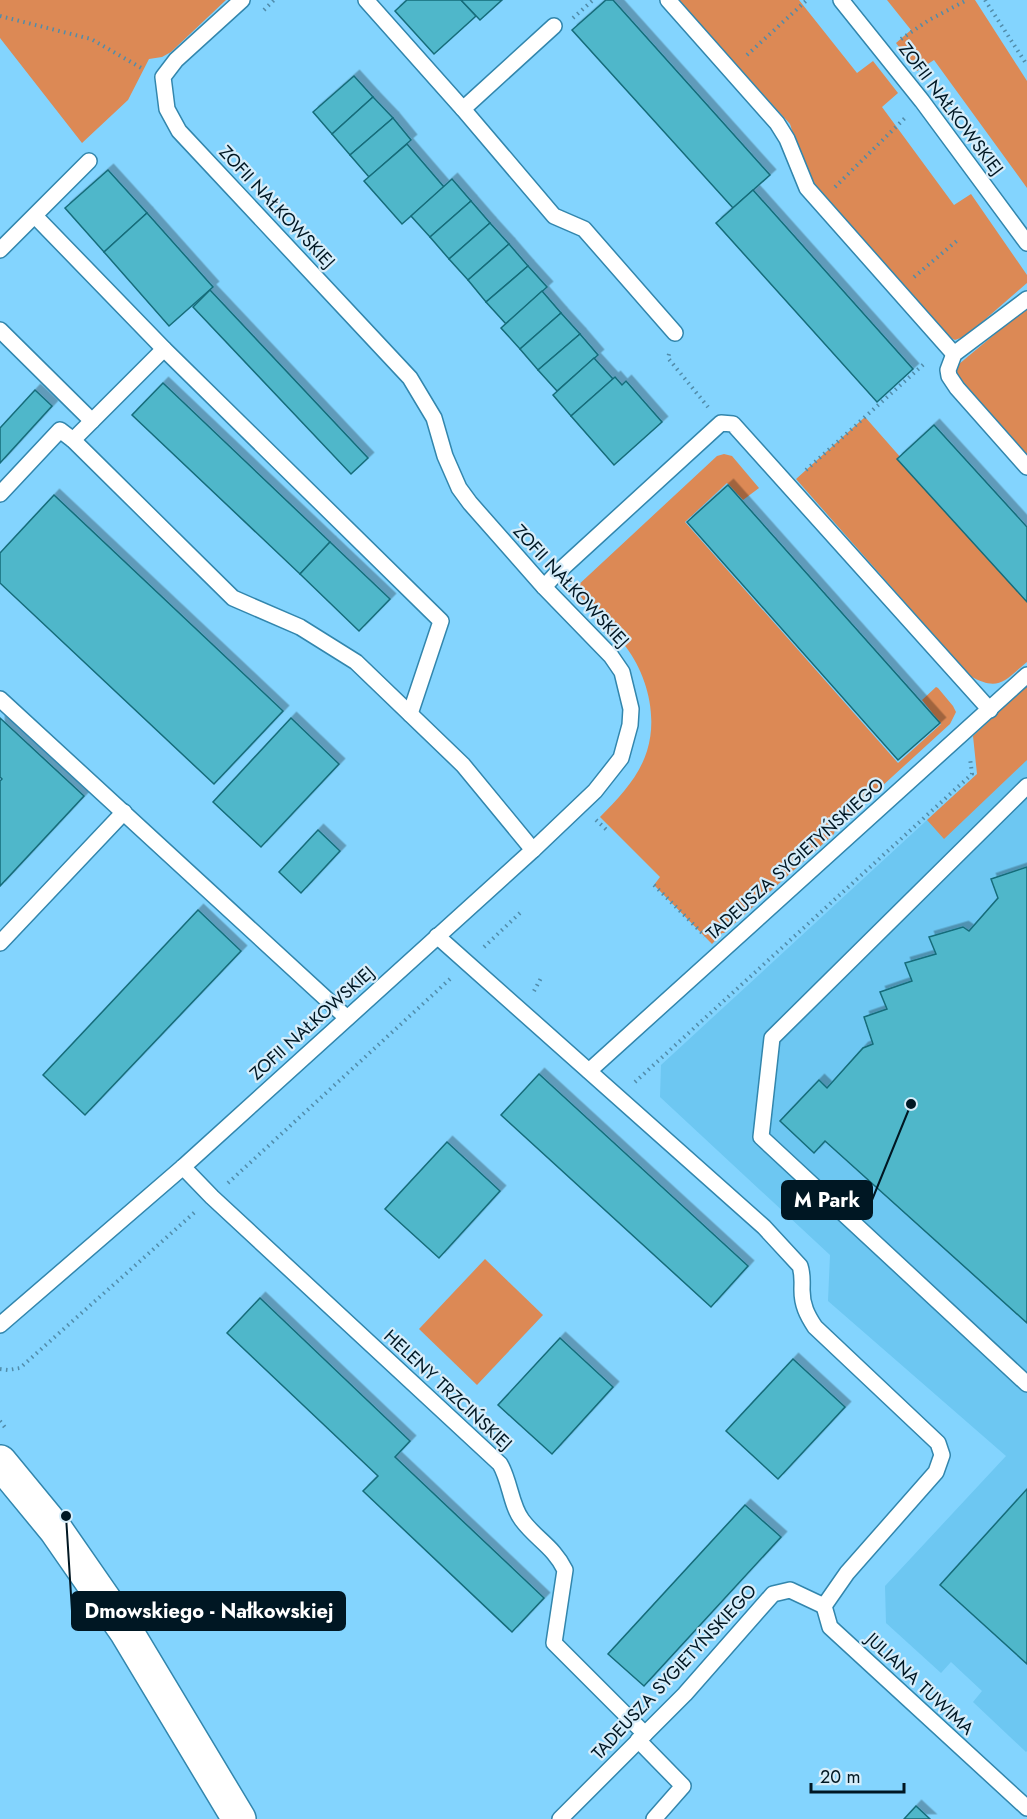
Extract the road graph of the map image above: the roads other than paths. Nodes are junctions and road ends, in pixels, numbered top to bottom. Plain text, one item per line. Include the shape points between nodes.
1 (242, 0) edge
2 (366, 0) edge
3 (668, 0) edge
4 (841, 0) edge
5 (554, 26) dead end
6 (463, 109) junction
7 (89, 161) dead end
8 (35, 216) junction
9 (1027, 243) edge
10 (0, 250) edge
11 (1027, 299) edge
12 (0, 330) edge
13 (675, 333) road end
14 (164, 349) junction
15 (950, 349) junction
16 (92, 421) junction
17 (73, 440) junction
18 (1027, 467) edge
19 (0, 494) edge
20 (544, 587) junction
21 (1027, 675) edge
22 (0, 699) edge
23 (990, 710) junction
24 (410, 714) junction
25 (1027, 786) edge
26 (124, 812) junction
27 (533, 850) junction
28 (437, 936) junction
29 (0, 943) edge
30 (347, 1018) junction
31 (589, 1071) junction
32 (183, 1167) junction
33 (0, 1325) edge
34 (1027, 1384) edge
35 (0, 1462) edge
36 (824, 1606) junction
37 (641, 1737) junction
38 (1027, 1808) edge
39 (239, 1819) edge
40 (560, 1819) edge
41 (654, 1819) edge

1 - 20 lane, ZOFII NAŁKOWSKIEJ via 176,60 163,77 167,109 179,131 410,378 434,417 459,488
2 - 6 lane
3 - 15 lane via 782,129 807,188
4 - 9 lane, ZOFII NAŁKOWSKIEJ
5 - 6 lane
6 - 13 lane via 554,216 584,229
7 - 8 lane
8 - 10 lane
8 - 14 lane
11 - 15 lane
12 - 16 lane
14 - 16 lane
14 - 24 lane via 441,621
15 - 18 lane via 949,376
16 - 17 lane
17 - 19 lane via 60,430
17 - 24 lane via 232,598 300,627 356,662
20 - 23 lane via 721,423 733,424
20 - 27 lane, ZOFII NAŁKOWSKIEJ via 592,634 622,672 628,691 630,725 621,758 611,773
21 - 23 lane, TADEUSZA SYGIETYŃSKIEGO
22 - 26 lane
23 - 31 lane, TADEUSZA SYGIETYŃSKIEGO
24 - 27 lane via 463,765
25 - 34 lane via 772,1038 761,1137
26 - 29 lane
26 - 30 lane
27 - 28 lane, ZOFII NAŁKOWSKIEJ
28 - 30 lane, ZOFII NAŁKOWSKIEJ
28 - 31 lane
30 - 32 lane, ZOFII NAŁKOWSKIEJ
31 - 36 lane via 764,1227 802,1274 806,1313 815,1327 938,1443 942,1455 936,1472 847,1573
32 - 33 lane, ZOFII NAŁKOWSKIEJ
32 - 37 lane, HELENY TRZCIŃSKIEJ via 500,1464 517,1512 565,1570 554,1643
35 - 39 street via 56,1530 126,1631
36 - 37 lane, TADEUSZA SYGIETYŃSKIEGO via 790,1590 773,1594 685,1694
36 - 38 lane, JULIANA TUWIMA via 830,1627
37 - 40 lane, TADEUSZA SYGIETYŃSKIEGO
37 - 41 lane via 684,1786

